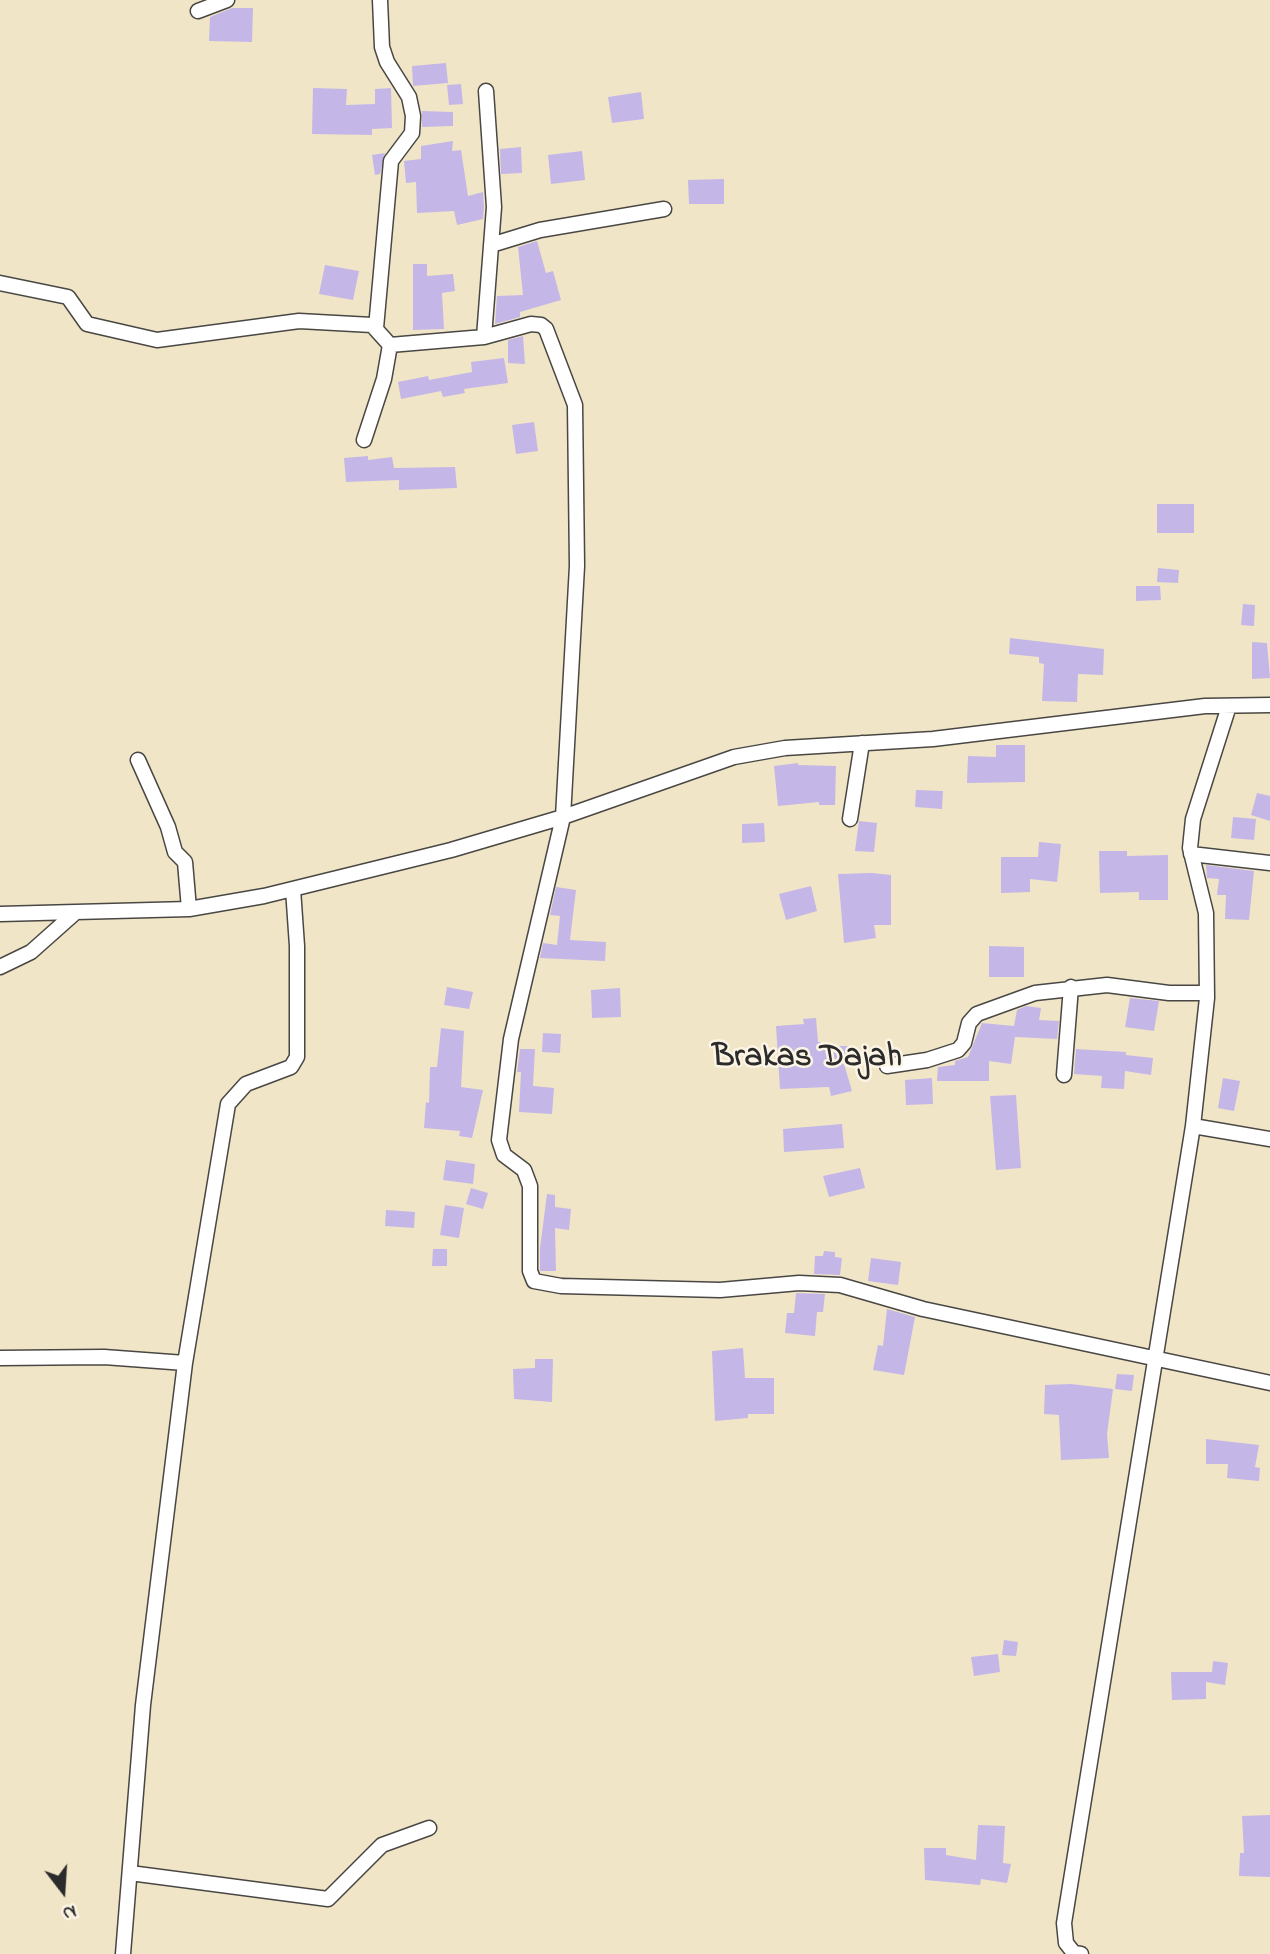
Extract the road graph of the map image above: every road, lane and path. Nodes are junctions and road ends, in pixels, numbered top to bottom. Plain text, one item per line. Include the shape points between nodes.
1 (227, 0) edge
2 (380, 0) edge
3 (198, 11) dead end
4 (486, 91) dead end
5 (664, 209) dead end
6 (491, 245) junction
7 (0, 283) edge
8 (376, 328) junction
9 (484, 337) junction
10 (390, 345) junction
11 (364, 440) dead end
12 (1270, 705) edge
13 (1229, 706) junction
14 (862, 743) junction
15 (138, 760) dead end
16 (563, 817) junction
17 (850, 819) dead end
18 (1191, 854) junction
19 (1270, 863) edge
20 (292, 889) junction
21 (189, 909) junction
22 (76, 912) junction
23 (0, 914) edge
24 (0, 967) edge
25 (1071, 987) junction
26 (1207, 993) junction
27 (887, 1066) dead end
28 (1064, 1075) dead end
29 (1194, 1126) junction
30 (1270, 1139) edge
31 (0, 1358) edge
32 (1155, 1361) junction
33 (185, 1363) junction
34 (1270, 1383) edge
35 (429, 1828) dead end
36 (130, 1873) junction
37 (123, 1954) edge
38 (1081, 1954) edge

1 - 3 street
2 - 8 street via 382,47 410,97 413,116 412,133 391,161
4 - 6 street via 494,207
5 - 6 street via 540,230
6 - 9 street
7 - 8 street via 68,297 87,324 157,340 299,321
8 - 10 street
9 - 10 street
9 - 16 street via 541,325 561,362 575,405 577,566
10 - 11 street
12 - 13 street
13 - 14 street
13 - 18 street via 1193,819
14 - 16 street via 734,757
14 - 17 street
15 - 21 street via 168,827 174,852 185,862
16 - 20 street
16 - 32 street via 511,1039 499,1140 504,1155 524,1170 530,1186 530,1270 534,1281 561,1286 720,1290 799,1283 840,1285 923,1309
18 - 19 street
18 - 26 street via 1206,913
20 - 21 street
20 - 33 street via 297,1057 290,1067 246,1084 228,1104
21 - 22 street
22 - 23 street
22 - 24 street via 31,952
25 - 26 street via 1107,985
25 - 27 street via 1012,999 977,1014 958,1050
25 - 28 street
26 - 29 street
29 - 30 street
29 - 32 street
31 - 33 street via 104,1357
32 - 34 street
32 - 38 street via 1064,1923 1066,1943
33 - 36 street via 143,1705
35 - 36 street via 382,1845 328,1899
36 - 37 street

